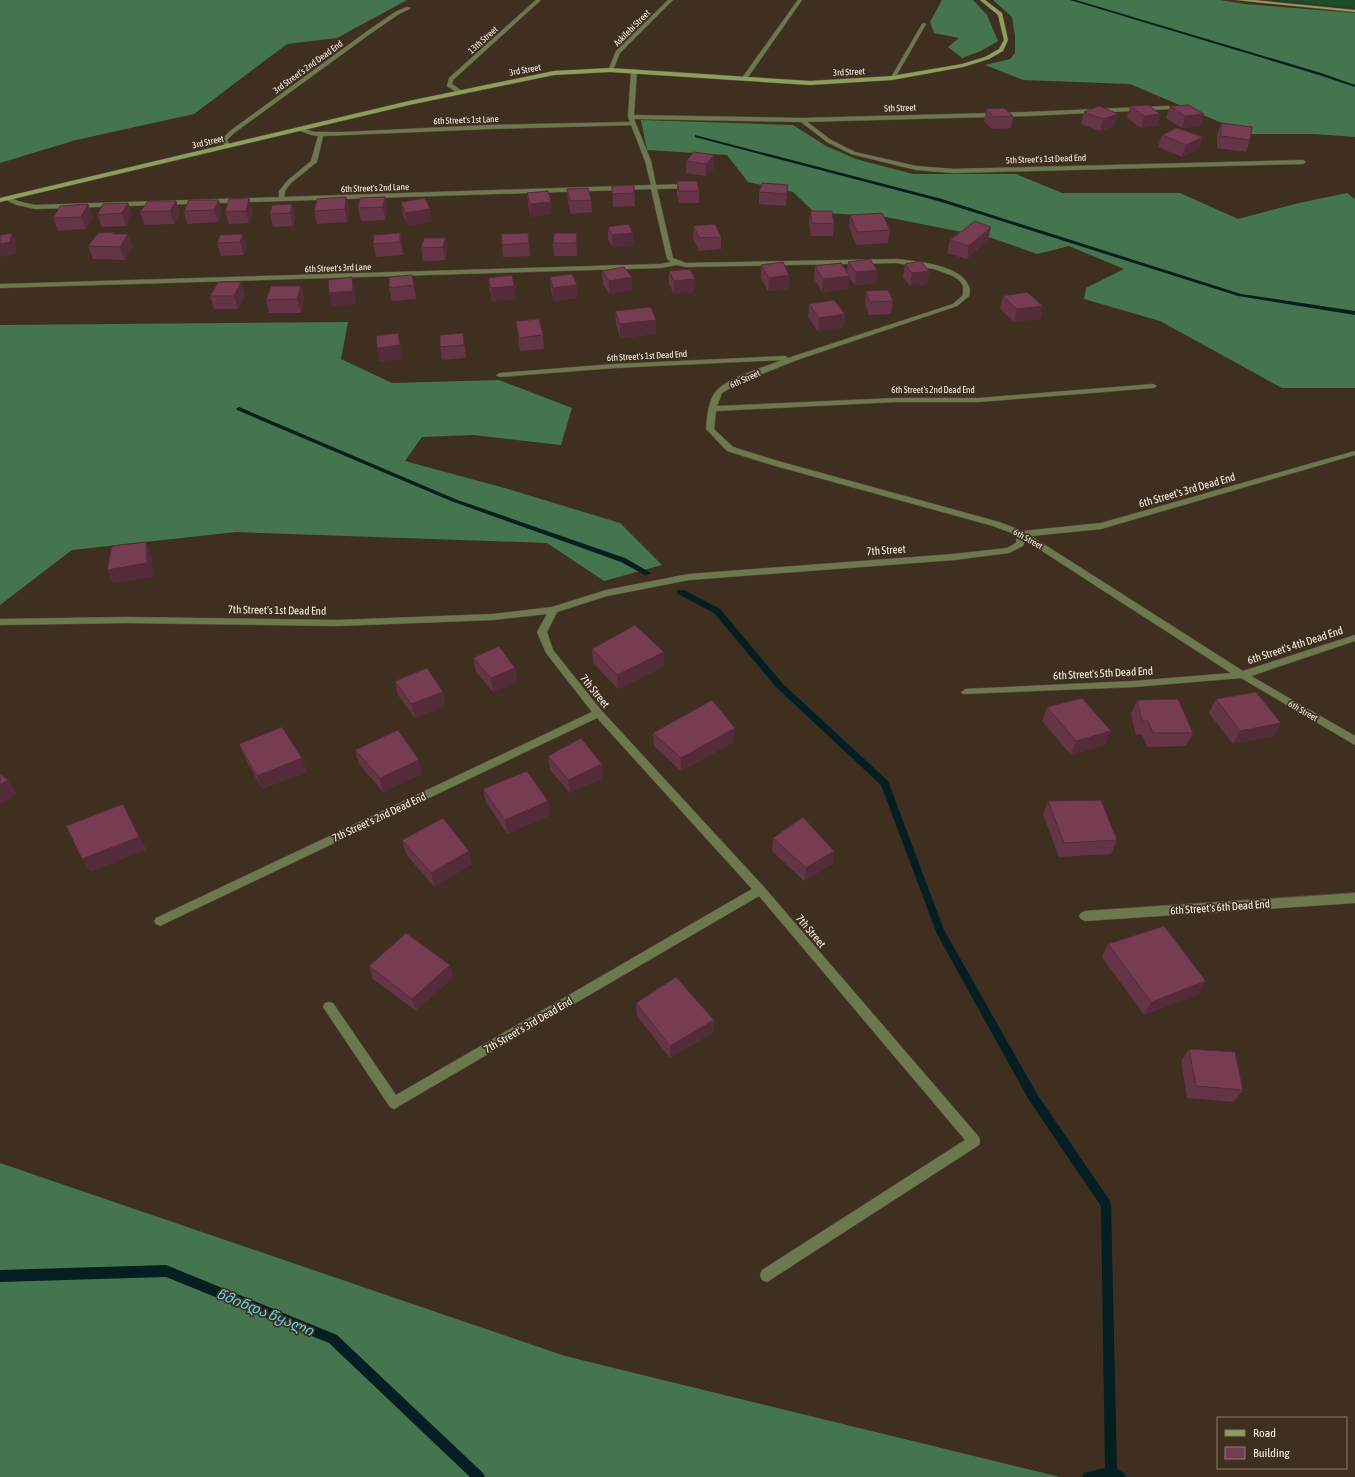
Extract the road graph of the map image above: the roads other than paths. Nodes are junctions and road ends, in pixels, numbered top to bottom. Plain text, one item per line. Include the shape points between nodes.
1 (539, 0) edge
2 (671, 0) edge
3 (800, 0) edge
4 (982, 0) edge
5 (1238, 0) edge
6 (409, 8) dead end
7 (1355, 11) edge
8 (924, 24) dead end
9 (610, 70) junction
10 (634, 71) junction
11 (892, 78) junction
12 (744, 79) junction
13 (460, 92) junction
14 (1170, 108) edge
15 (631, 117) junction
16 (802, 120) junction
17 (633, 124) junction
18 (300, 129) junction
19 (321, 134) junction
20 (228, 146) junction
21 (1303, 162) dead end
22 (696, 186) edge
23 (654, 189) junction
24 (8, 199) junction
25 (0, 200) edge
26 (282, 200) junction
27 (677, 263) junction
28 (0, 286) edge
29 (794, 358) junction
30 (500, 375) dead end
31 (1153, 386) dead end
32 (712, 409) junction
33 (1355, 453) edge
34 (1022, 534) junction
35 (553, 610) junction
36 (0, 622) edge
37 (1355, 638) edge
38 (1242, 675) junction
39 (966, 692) dead end
40 (598, 713) junction
41 (1355, 741) edge
42 (760, 890) junction
43 (1355, 898) edge
44 (1085, 916) dead end
45 (160, 921) dead end
46 (329, 1007) dead end
47 (767, 1275) dead end

1 - 13 street, 13th Street via 451,80 449,85
2 - 9 street, Askilebi Street via 618,52
3 - 12 street
4 - 11 street, 3rd Street via 1000,14 1006,40 1001,50 987,58 963,65
5 - 7 street
6 - 20 street, 3rd Street's 2nd Dead End via 368,33 232,132 224,140
8 - 11 street
9 - 10 street, 3rd Street
9 - 13 street, 3rd Street via 554,73
10 - 12 street, 3rd Street
10 - 15 street
11 - 12 street, 3rd Street via 810,83
13 - 18 street, 3rd Street
14 - 16 street, 5th Street
15 - 16 street, 5th Street
15 - 17 street
16 - 21 street, 5th Street's 1st Dead End via 829,141 853,153 882,162 916,168 954,171
17 - 19 street, 6th Street's 1st Lane
17 - 23 street via 648,161
18 - 19 street, 6th Street's 1st Lane
18 - 20 street, 3rd Street
19 - 26 street via 314,162 289,182 282,191
20 - 24 street, 3rd Street
22 - 23 street, 6th Street's 2nd Lane
23 - 26 street, 6th Street's 2nd Lane
23 - 27 street via 668,254 670,259
24 - 25 street, 3rd Street
24 - 26 street, 6th Street's 2nd Lane via 36,207
27 - 28 street, 6th Street's 3rd Lane via 660,266
27 - 29 street, 6th Street via 686,265 896,261 917,263 946,271 959,278 966,286 966,296 955,305
29 - 30 street, 6th Street's 1st Dead End via 615,366
29 - 32 street, 6th Street via 734,382 719,392
31 - 32 street, 6th Street's 2nd Dead End via 979,400 896,400
32 - 34 street, 6th Street via 710,429 730,448 775,463 996,524
33 - 34 street, 6th Street's 3rd Dead End via 1101,526
34 - 35 street, 7th Street via 1020,544 1009,550 954,557 689,577 606,593
34 - 38 street, 6th Street
35 - 36 street, 7th Street's 1st Dead End via 493,617 337,623 126,620
35 - 40 street, 7th Street via 542,632 549,651
37 - 38 street, 6th Street's 4th Dead End
38 - 39 street, 6th Street's 5th Dead End via 1134,684
38 - 41 street, 6th Street
40 - 42 street, 7th Street
40 - 45 street, 7th Street's 2nd Dead End
42 - 46 street, 7th Street's 3rd Dead End via 394,1103
42 - 47 street, 7th Street via 974,1141
43 - 44 street, 6th Street's 6th Dead End

